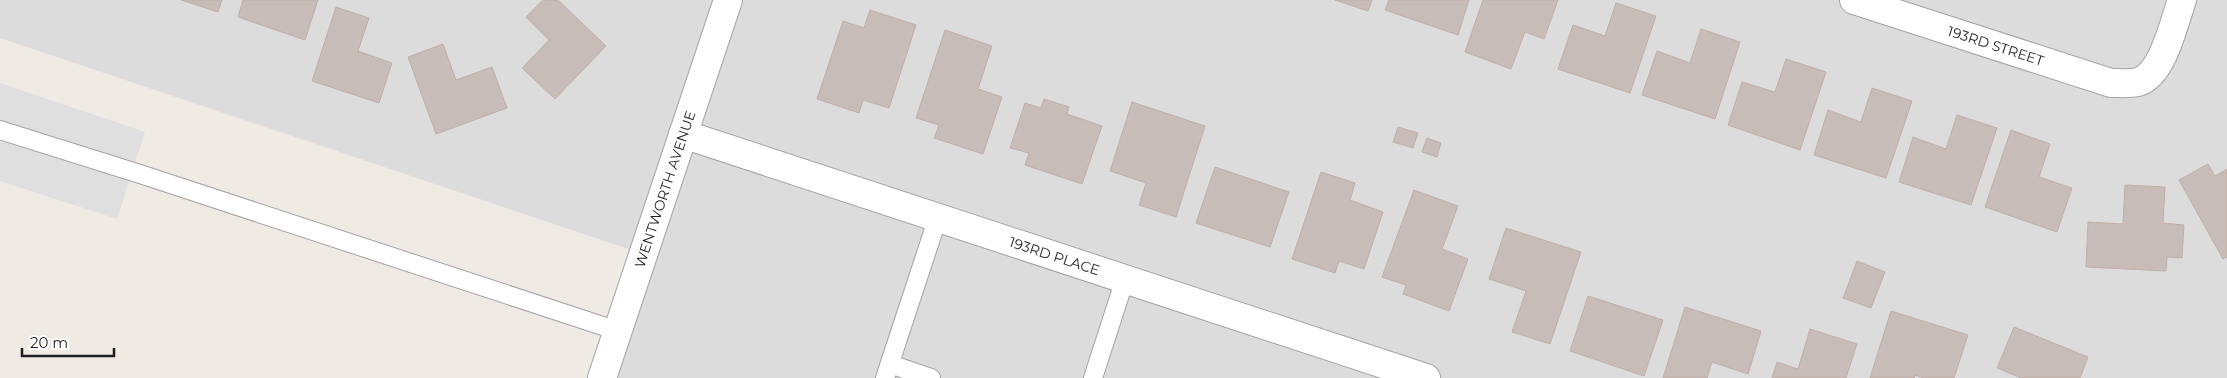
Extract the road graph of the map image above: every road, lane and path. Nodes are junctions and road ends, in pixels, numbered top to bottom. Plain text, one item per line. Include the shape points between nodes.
1 (728, 0) edge
2 (1854, 0) edge
3 (2182, 0) edge
4 (0, 130) edge
5 (683, 134) junction
6 (938, 217) junction
7 (1125, 279) junction
8 (618, 331) junction
9 (888, 371) edge
10 (602, 378) edge
11 (931, 378) edge
12 (1093, 378) edge
13 (1426, 378) edge

1 - 5 street, WENTWORTH AVENUE
2 - 3 street, 193RD STREET via 2111,84 2139,82 2155,70
4 - 8 lane
5 - 6 street, 193RD PLACE
5 - 8 street, WENTWORTH AVENUE
6 - 7 street, 193RD PLACE
6 - 9 lane
7 - 12 lane
7 - 13 street, 193RD PLACE
8 - 10 street, WENTWORTH AVENUE
9 - 11 lane

